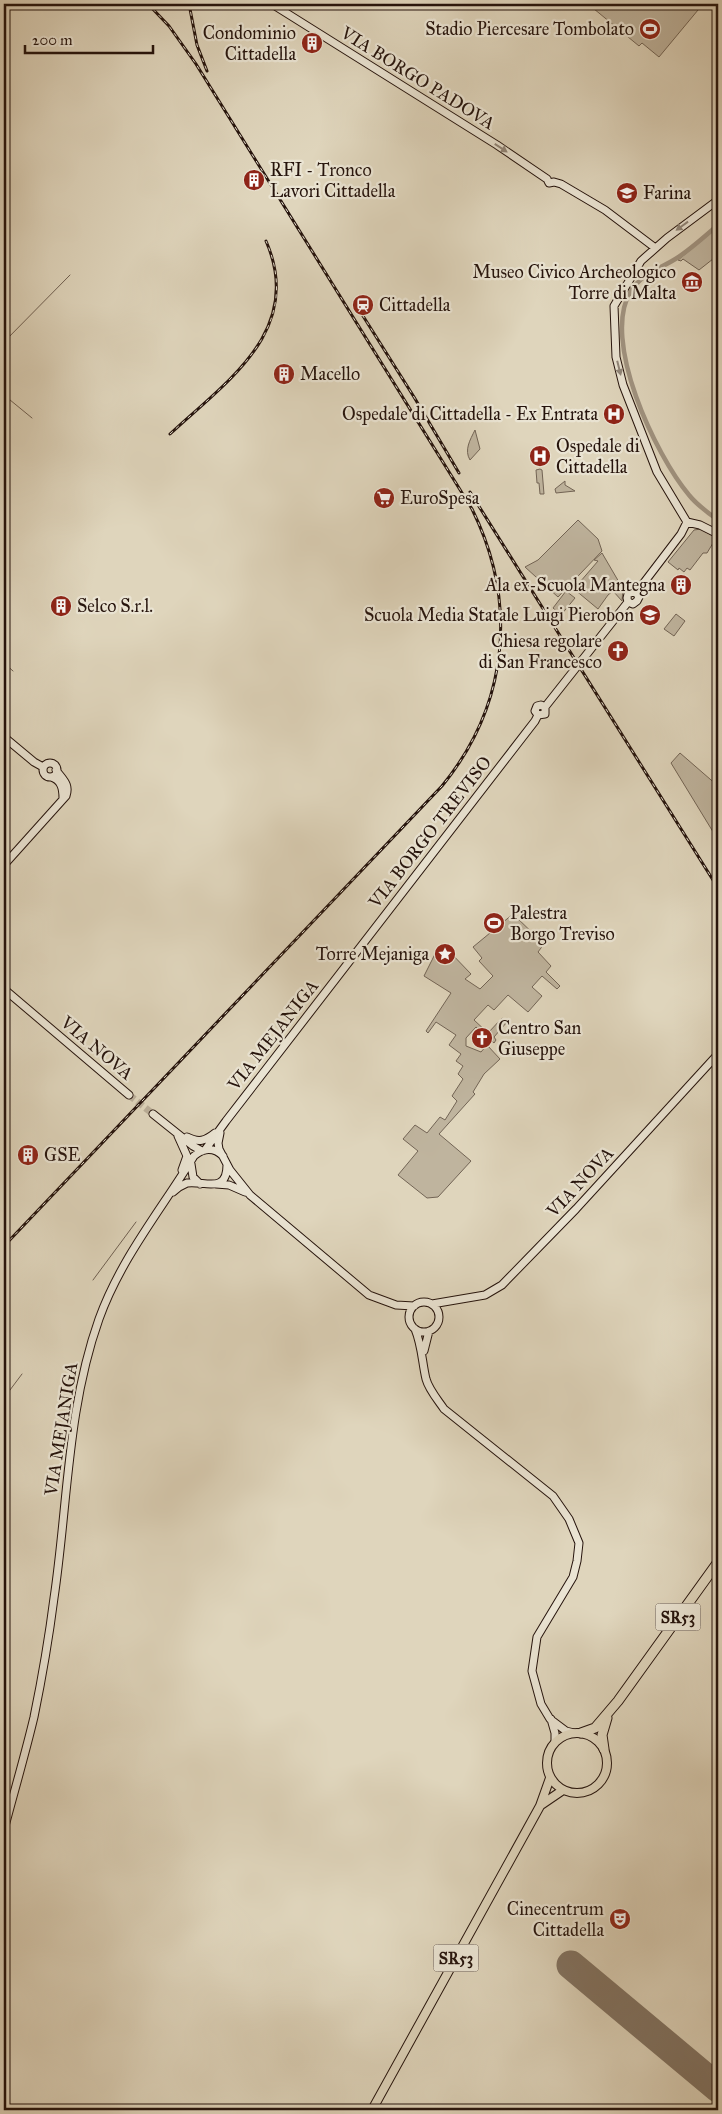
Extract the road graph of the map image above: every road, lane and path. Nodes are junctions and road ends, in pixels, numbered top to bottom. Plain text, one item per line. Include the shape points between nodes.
1 (272, 4) edge
2 (718, 200) edge
3 (654, 247) junction
4 (687, 522) junction
5 (696, 525) junction
6 (682, 534) junction
7 (718, 534) edge
8 (4, 737) edge
9 (44, 767) junction
10 (56, 770) junction
11 (51, 777) junction
12 (65, 789) junction
13 (4, 864) edge
14 (345, 968) joint
15 (4, 989) edge
16 (717, 1055) edge
17 (129, 1095) tunnel mouth
18 (153, 1114) tunnel mouth
19 (226, 1121) junction
20 (218, 1132) junction
21 (179, 1135) junction
22 (204, 1150) junction
23 (223, 1156) junction
24 (192, 1161) junction
25 (226, 1164) junction
26 (200, 1184) junction
27 (216, 1184) junction
28 (169, 1194) junction
29 (250, 1195) junction
30 (162, 1202) junction
31 (449, 1301) junction
32 (389, 1303) junction
33 (432, 1304) junction
34 (414, 1306) junction
35 (439, 1314) junction
36 (409, 1318) junction
37 (415, 1329) junction
38 (429, 1331) junction
39 (424, 1356) junction
40 (718, 1562) edge
41 (618, 1701) junction
42 (550, 1719) junction
43 (578, 1733) junction
44 (555, 1742) junction
45 (604, 1750) junction
46 (550, 1778) junction
47 (563, 1790) junction
48 (540, 1806) junction
49 (4, 1830) edge
50 (372, 2110) edge

1 -> 3 main road, VIA BORGO PADOVA via 497,145 549,183 554,182 602,209
2 -> 3 main road
3 -> 4 main road via 640,261 614,306 616,357 629,401 657,472
4 - 5 main road
4 - 6 main road, VIA BORGO TREVISO
5 - 6 main road, VIA BORGO TREVISO
5 - 7 main road
6 - 14 main road, VIA BORGO TREVISO via 636,593 637,601 633,604 628,602 545,707 537,706 536,721
8 - 9 main road
9 - 10 main road via 51,764
9 - 11 main road via 45,775
10 - 11 main road
10 - 12 main road via 64,779
11 - 12 main road
12 - 13 main road via 62,801
14 - 19 main road, VIA MEJANIGA
15 - 17 main road, VIA NOVA
16 - 31 main road, VIA NOVA via 502,1285 485,1295
18 - 21 main road
19 - 20 main road, VIA MEJANIGA
19 - 23 main road, VIA MEJANIGA via 218,1143
20 - 21 main road via 202,1141
20 - 22 main road, VIA MEJANIGA
21 - 22 main road
21 - 24 main road via 188,1147
21 - 28 main road, VIA MEJANIGA via 187,1159
22 - 23 main road
22 - 24 main road, VIA MEJANIGA
23 - 25 main road, VIA MEJANIGA
24 - 26 main road via 191,1173
24 - 28 main road, VIA MEJANIGA
25 - 27 main road via 225,1176
25 - 29 main road, VIA NOVA
26 - 27 main road, VIA MEJANIGA
26 - 30 main road, VIA MEJANIGA via 183,1185
27 - 29 main road, VIA NOVA via 229,1185
28 - 30 main road, VIA MEJANIGA
29 - 32 main road, VIA NOVA via 369,1295
30 - 49 main road, VIA MEJANIGA via 114,1284 86,1362 78,1395 51,1618 34,1717
31 - 33 main road, VIA NOVA
31 - 35 main road
32 - 34 main road, VIA NOVA
32 - 36 main road, VIA NOVA
33 - 34 main road, VIA NOVA via 421,1302
33 - 35 main road
34 - 36 main road
35 - 38 main road via 436,1326
36 - 37 main road, VIA NOVA
37 - 38 main road
37 - 39 main road, VIA NOVA
38 - 39 main road
39 - 42 main road via 427,1380 444,1409 553,1496 570,1519 579,1544 573,1577 537,1637 534,1654 535,1689
40 - 41 highway, SR53
41 - 43 highway, SR53 via 595,1728
41 - 45 highway, SR53 via 602,1731
42 - 43 main road via 566,1731
42 - 44 main road
43 - 44 main road, SR53 via 563,1736
43 - 45 main road via 595,1738
44 - 46 main road, SR53 via 547,1759
45 - 47 main road, SR53 via 606,1773 596,1786 578,1793
46 - 47 main road
46 - 48 main road, SR53
47 - 48 main road, SR53
48 - 50 main road, SR53

